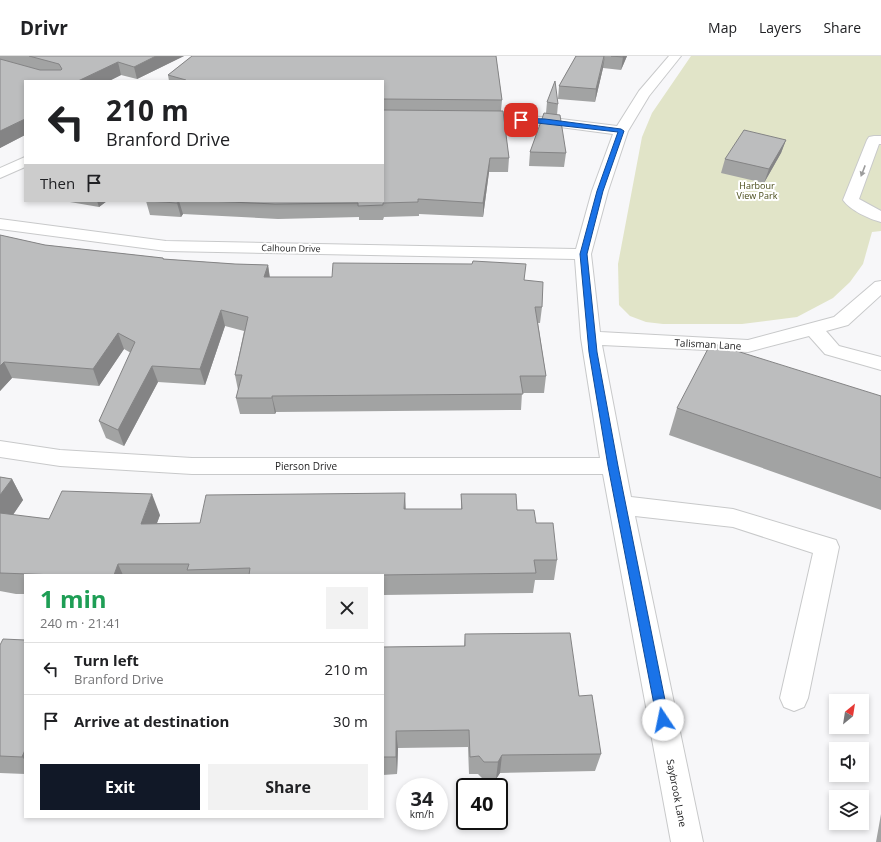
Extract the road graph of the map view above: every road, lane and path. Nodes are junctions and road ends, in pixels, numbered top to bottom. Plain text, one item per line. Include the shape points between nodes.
1 (675, 56) edge
2 (462, 119) edge
3 (621, 131) junction
4 (881, 140) edge
5 (24, 162) edge
6 (0, 174) edge
7 (881, 217) edge
8 (0, 224) edge
9 (583, 254) junction
10 (881, 286) edge
11 (813, 328) junction
12 (591, 338) junction
13 (881, 364) edge
14 (0, 448) edge
15 (613, 466) junction
16 (621, 505) junction
17 (794, 698) dead end
18 (687, 842) edge

1 - 3 street, Saybrook Lane via 644,94
2 - 3 street via 545,121
3 - 9 street, Saybrook Lane via 600,191
4 -> 7 street via 874,140 852,200
5 - 6 street
8 - 9 street, Calhoun Drive via 166,246
9 - 12 street, Saybrook Lane
10 - 11 street, Talisman Lane via 841,321
11 - 12 street, Talisman Lane via 748,346
11 - 13 street via 832,350
12 - 15 street, Saybrook Lane
14 - 15 street, Pierson Drive via 60,458 192,466
15 - 16 street, Saybrook Lane
16 - 17 street via 733,518 827,547
16 - 18 street, Saybrook Lane

